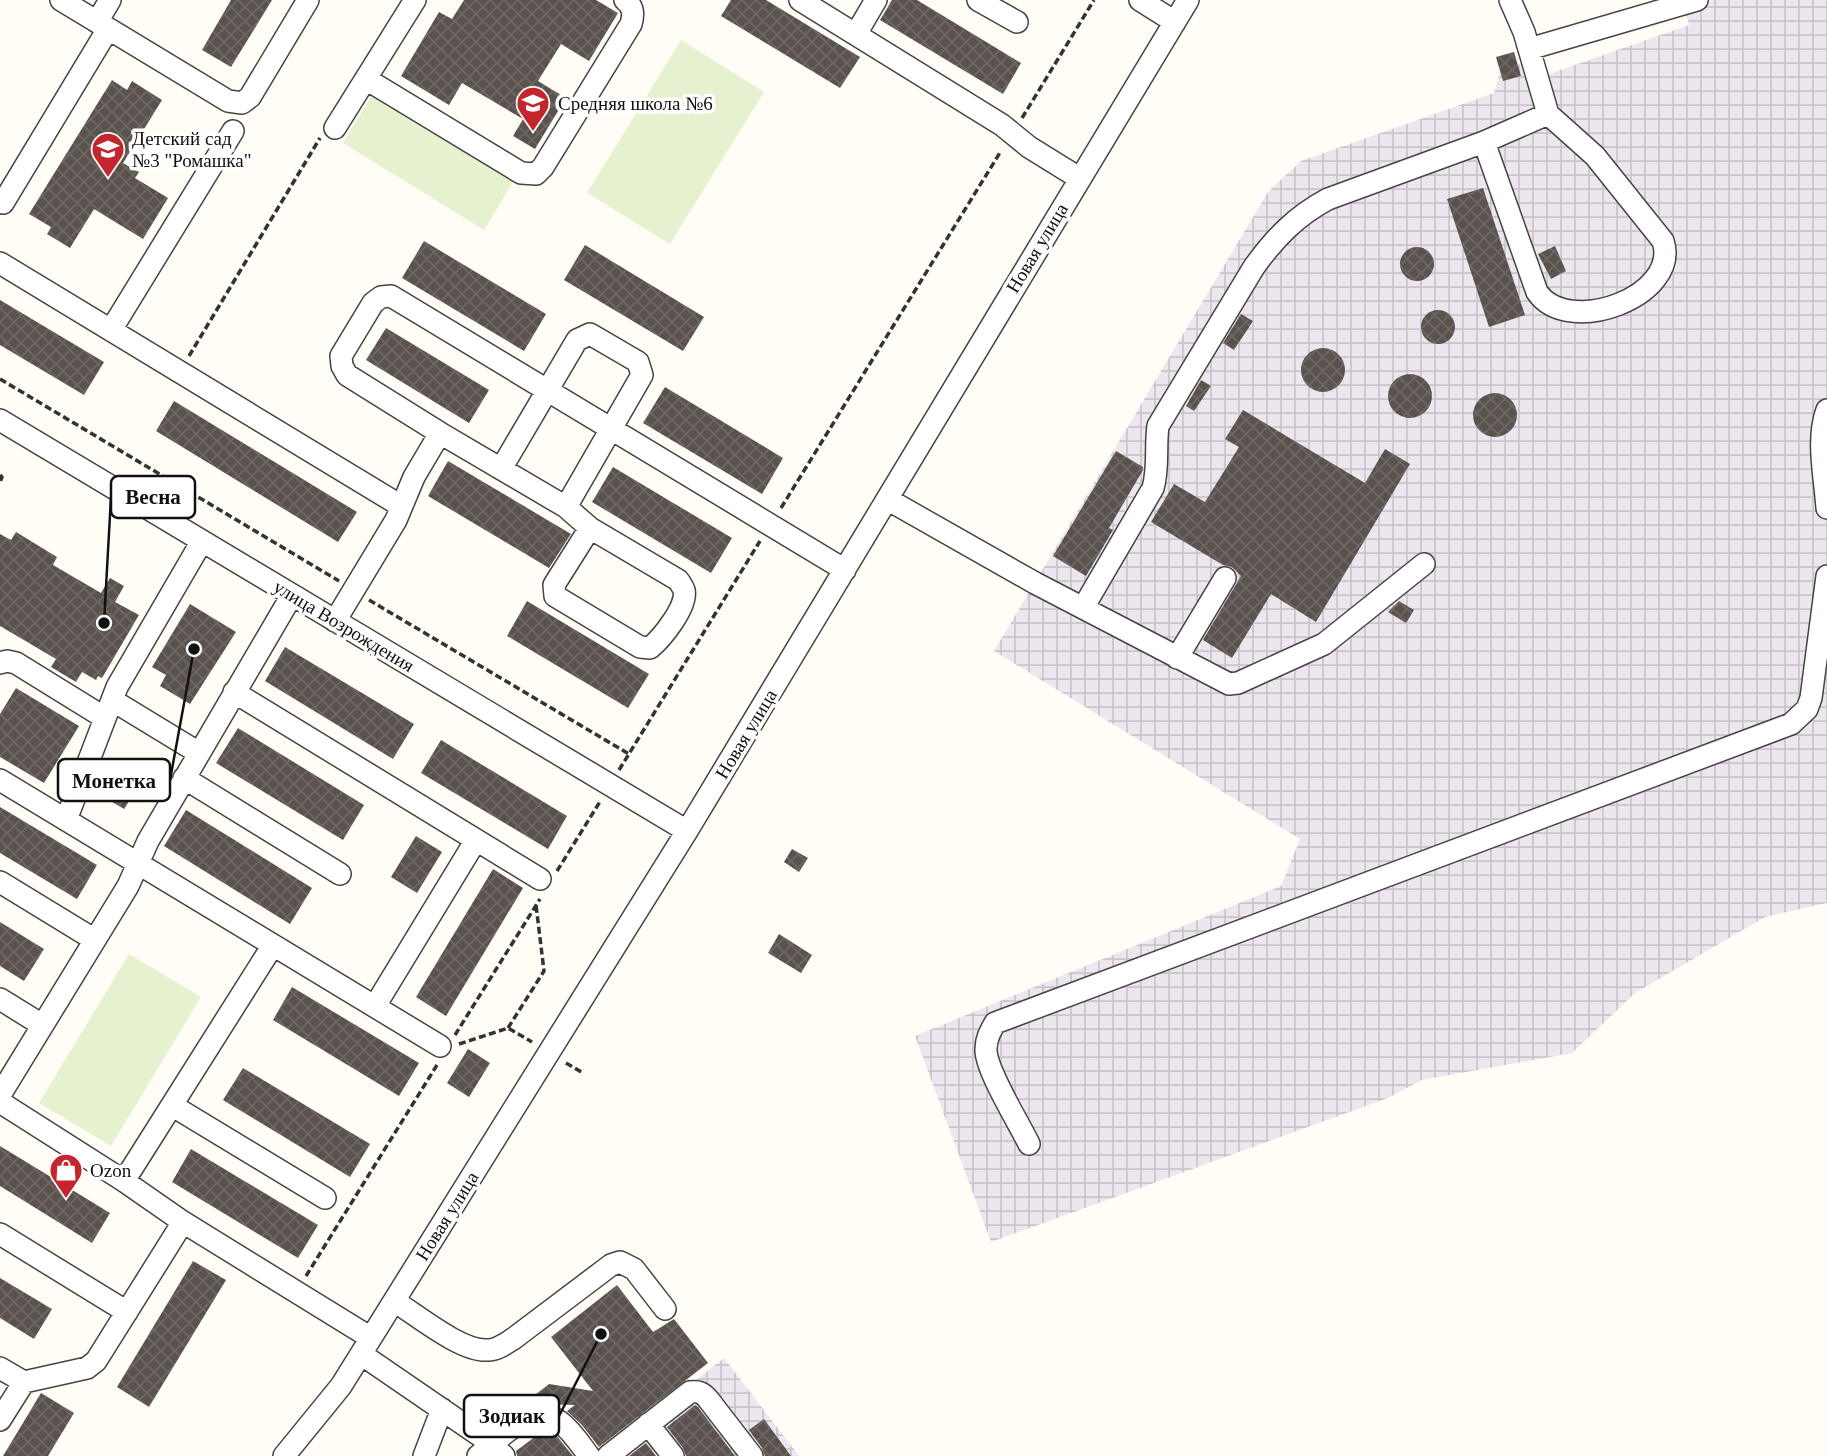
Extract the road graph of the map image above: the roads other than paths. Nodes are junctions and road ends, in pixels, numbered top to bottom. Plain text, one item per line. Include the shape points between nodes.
1 (61, 0) edge
2 (110, 0) edge
3 (308, 0) edge
4 (415, 0) edge
5 (625, 0) edge
6 (800, 0) edge
7 (876, 0) edge
8 (978, 0) edge
9 (1140, 0) edge
10 (1188, 0) edge
11 (1510, 0) edge
12 (1697, 0) edge
13 (1017, 22) dead end
14 (1175, 22) junction
15 (102, 25) junction
16 (856, 34) junction
17 (1529, 48) junction
18 (366, 79) junction
19 (1548, 114) junction
20 (335, 128) road end
21 (233, 131) dead end
22 (1484, 142) junction
23 (1079, 178) junction
24 (3, 202) dead end
25 (0, 262) edge
26 (111, 330) junction
27 (547, 389) junction
28 (1827, 410) edge
29 (0, 420) edge
30 (611, 428) junction
31 (440, 433) junction
32 (501, 469) junction
33 (887, 499) junction
34 (401, 506) junction
35 (566, 507) junction
36 (1827, 508) edge
37 (590, 528) junction
38 (202, 541) junction
39 (1424, 564) dead end
40 (845, 570) junction
41 (1827, 576) edge
42 (1225, 578) dead end
43 (292, 595) junction
44 (1083, 608) junction
45 (335, 621) junction
46 (1177, 658) junction
47 (0, 663) edge
48 (234, 692) junction
49 (1819, 699) edge
50 (109, 709) junction
51 (199, 753) junction
52 (184, 778) junction
53 (0, 780) edge
54 (66, 820) junction
55 (687, 831) junction
56 (475, 841) junction
57 (138, 863) junction
58 (340, 874) dead end
59 (0, 882) edge
60 (546, 882) road end
61 (95, 940) junction
62 (273, 945) junction
63 (0, 999) edge
64 (375, 1006) junction
65 (42, 1026) junction
66 (445, 1048) road end
67 (0, 1095) edge
68 (0, 1102) edge
69 (173, 1106) junction
70 (1029, 1144) dead end
71 (124, 1181) junction
72 (325, 1198) dead end
73 (183, 1222) junction
74 (0, 1234) edge
75 (394, 1301) junction
76 (665, 1309) dead end
77 (127, 1312) junction
78 (366, 1346) junction
79 (0, 1368) edge
80 (24, 1382) junction
81 (442, 1409) junction
82 (0, 1420) edge
83 (648, 1424) junction
84 (491, 1452) edge
85 (425, 1455) edge
86 (284, 1456) edge
87 (589, 1456) edge
88 (608, 1456) edge
89 (673, 1456) edge
90 (752, 1456) edge

1 - 15 street
2 - 15 street
3 - 15 street via 242,103 228,101
4 - 18 street
5 - 18 street via 632,8 631,24 536,174 521,173
6 - 16 street
7 - 16 street
8 - 13 street
9 - 14 street
10 - 14 street, Новая улица
11 - 17 street
12 - 17 street
14 - 23 street, Новая улица
15 - 24 street
16 - 23 street
17 - 19 street
18 - 20 street
19 - 22 street
19 - 22 street via 1595,156 1663,241 1664,265 1625,303 1587,312 1553,308 1541,298
21 - 26 street
22 - 44 street via 1328,199 1306,211 1271,243 1158,426 1153,488
23 - 33 street, Новая улица
25 - 26 street
26 - 34 street
27 - 30 street
27 - 30 street via 577,340 590,334 638,362 642,375
27 - 31 street via 391,296 381,297 341,356 342,366 347,375
27 - 32 street
28 - 36 street via 1822,440
29 - 38 street, улица Возрождения
30 - 35 street
30 - 40 street
31 - 32 street
31 - 34 street
32 - 35 street
33 - 40 street, Новая улица
33 - 44 street
34 - 45 street
35 - 37 street
37 - 37 street via 678,580 684,590 684,602 662,639 650,648 640,647 555,596 554,585
38 - 43 street, улица Возрождения
38 - 50 street via 117,687
39 - 46 street via 1324,644 1238,683 1220,681
40 - 55 street, Новая улица
41 - 49 street
42 - 46 street
43 - 45 street, улица Возрождения
43 - 48 street
44 - 46 street
45 - 55 street, улица Возрождения
47 - 50 street via 16,663
48 - 51 street
48 - 56 street
49 - 70 street via 1791,724 995,1023 985,1052
50 - 51 street
50 - 54 street
51 - 52 street
52 - 57 street
52 - 58 street
53 - 54 street
54 - 57 street
55 - 75 street, Новая улица
56 - 60 street
56 - 64 street
57 - 61 street
57 - 62 street
59 - 61 street
61 - 65 street
62 - 64 street
62 - 69 street
63 - 65 street
64 - 66 street
65 - 67 street
68 - 71 street
69 - 71 street
69 - 72 street
71 - 73 street
73 - 77 street
73 - 78 street via 296,1292
74 - 77 street
75 - 76 street via 459,1342 486,1350 513,1339 620,1262 634,1269
75 - 78 street, Новая улица
77 - 80 street via 87,1368
78 - 81 street
78 - 86 street, Новая улица via 341,1386
79 - 80 street
80 - 82 street
81 - 84 street
81 - 85 street
83 - 88 street
83 - 89 street
83 - 90 street via 690,1392 703,1393
84 - 87 street via 529,1418 544,1416 562,1423

